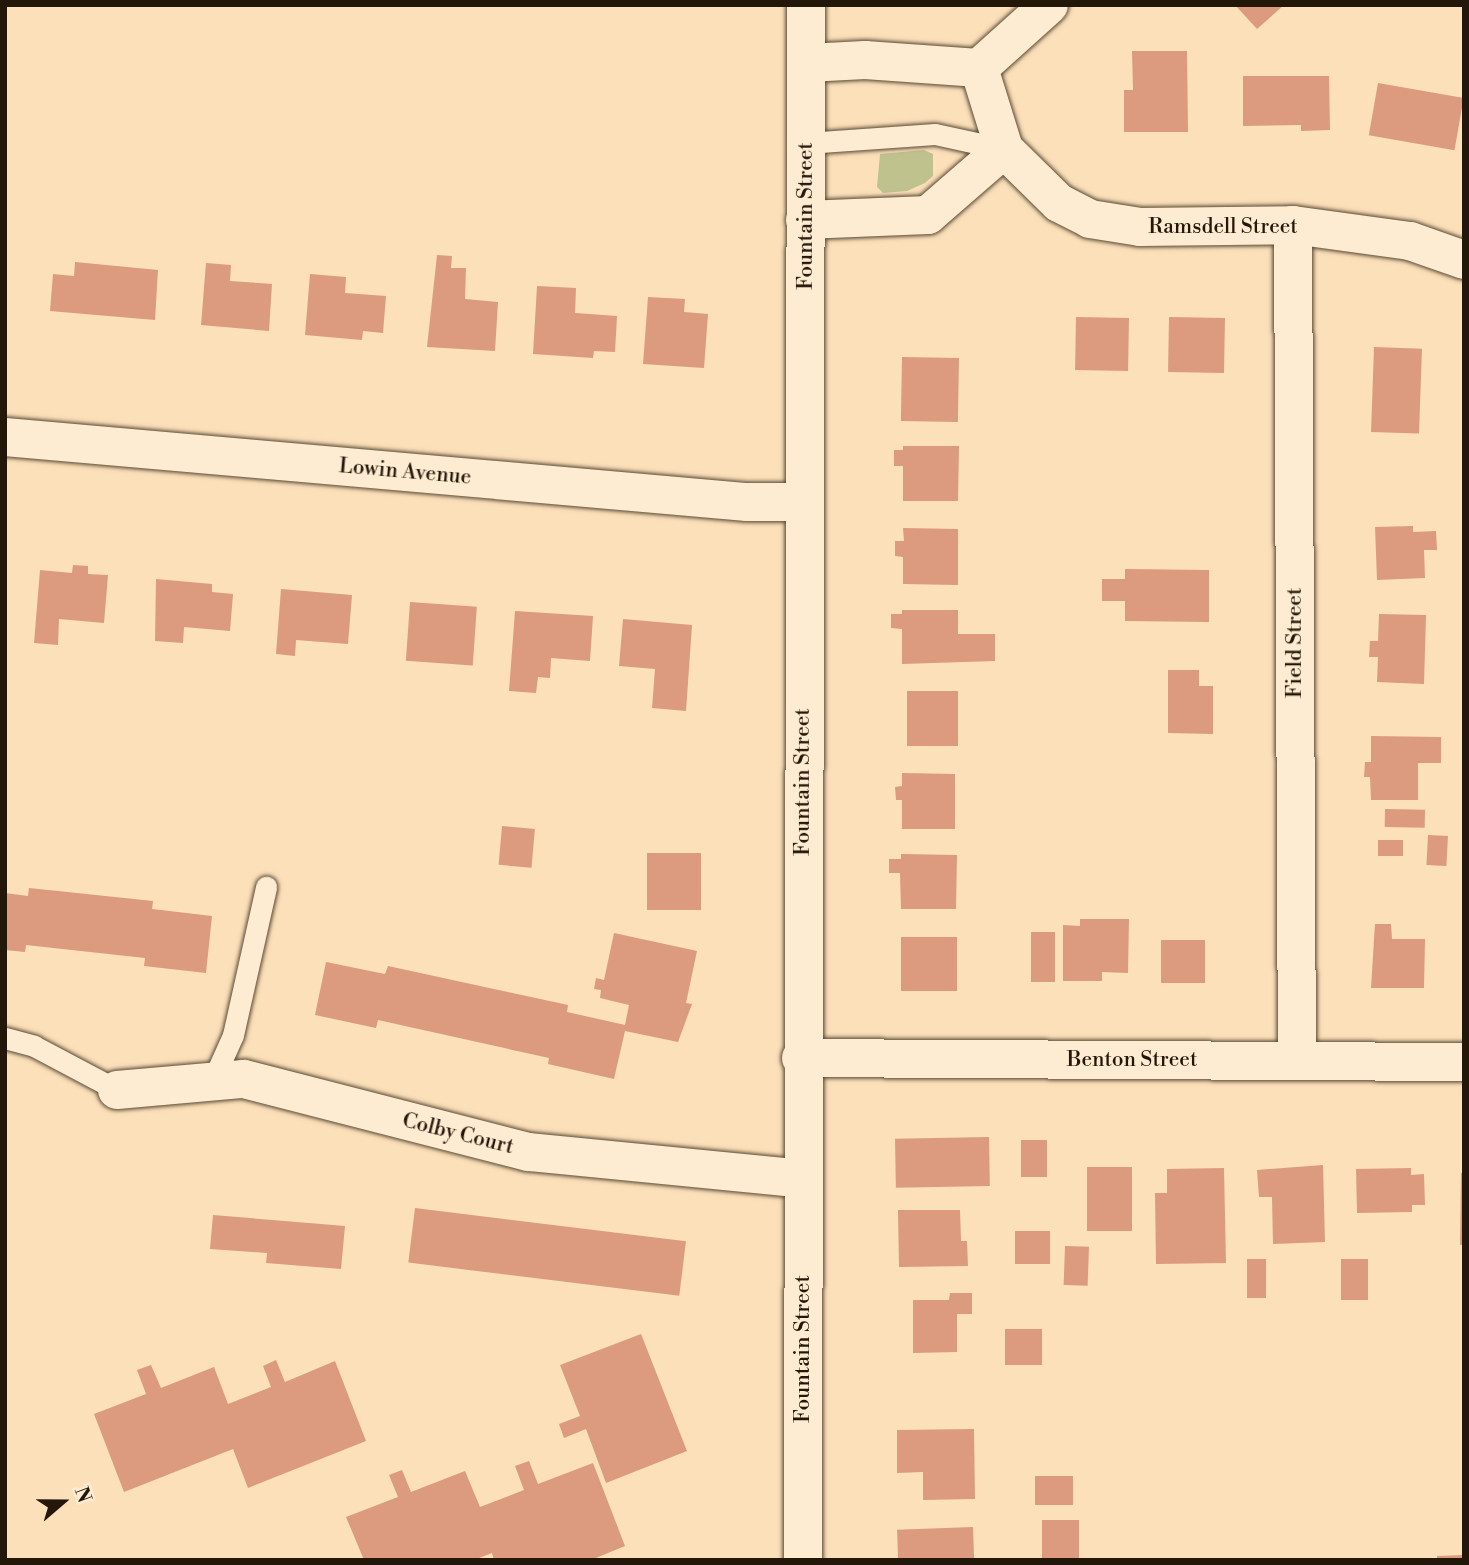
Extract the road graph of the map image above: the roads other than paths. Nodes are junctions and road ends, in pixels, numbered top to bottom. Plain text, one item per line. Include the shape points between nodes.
1 (806, 5) edge
2 (1049, 5) edge
3 (807, 63) junction
4 (979, 68) junction
5 (806, 143) junction
6 (1004, 149) junction
7 (805, 220) junction
8 (1293, 225) junction
9 (1464, 260) edge
10 (5, 438) edge
11 (805, 502) junction
12 (266, 887) dead end
13 (5, 1038) edge
14 (801, 1058) junction
15 (1297, 1060) junction
16 (1464, 1062) edge
17 (212, 1083) junction
18 (117, 1090) joint
19 (803, 1179) junction
20 (803, 1560) edge

1 - 3 street, Fountain Street
2 - 4 street
3 - 4 street via 864,60
3 - 5 street, Fountain Street
4 - 6 street, Ramsdell Street
5 - 6 lane via 935,134
5 - 7 street, Fountain Street
6 - 7 street via 928,215
6 - 8 street, Ramsdell Street via 1059,203 1111,225
7 - 11 street, Fountain Street
8 - 9 street, Ramsdell Street via 1410,241
8 - 15 street, Field Street
10 - 11 street, Lowin Avenue via 747,502
11 - 14 street, Fountain Street
12 - 17 lane via 233,1035
13 - 18 lane via 34,1046
14 - 15 street, Benton Street
14 - 19 street, Fountain Street
15 - 16 street, Benton Street
17 - 18 street, Colby Court
17 - 19 street, Colby Court via 244,1079 528,1152
19 - 20 street, Fountain Street

